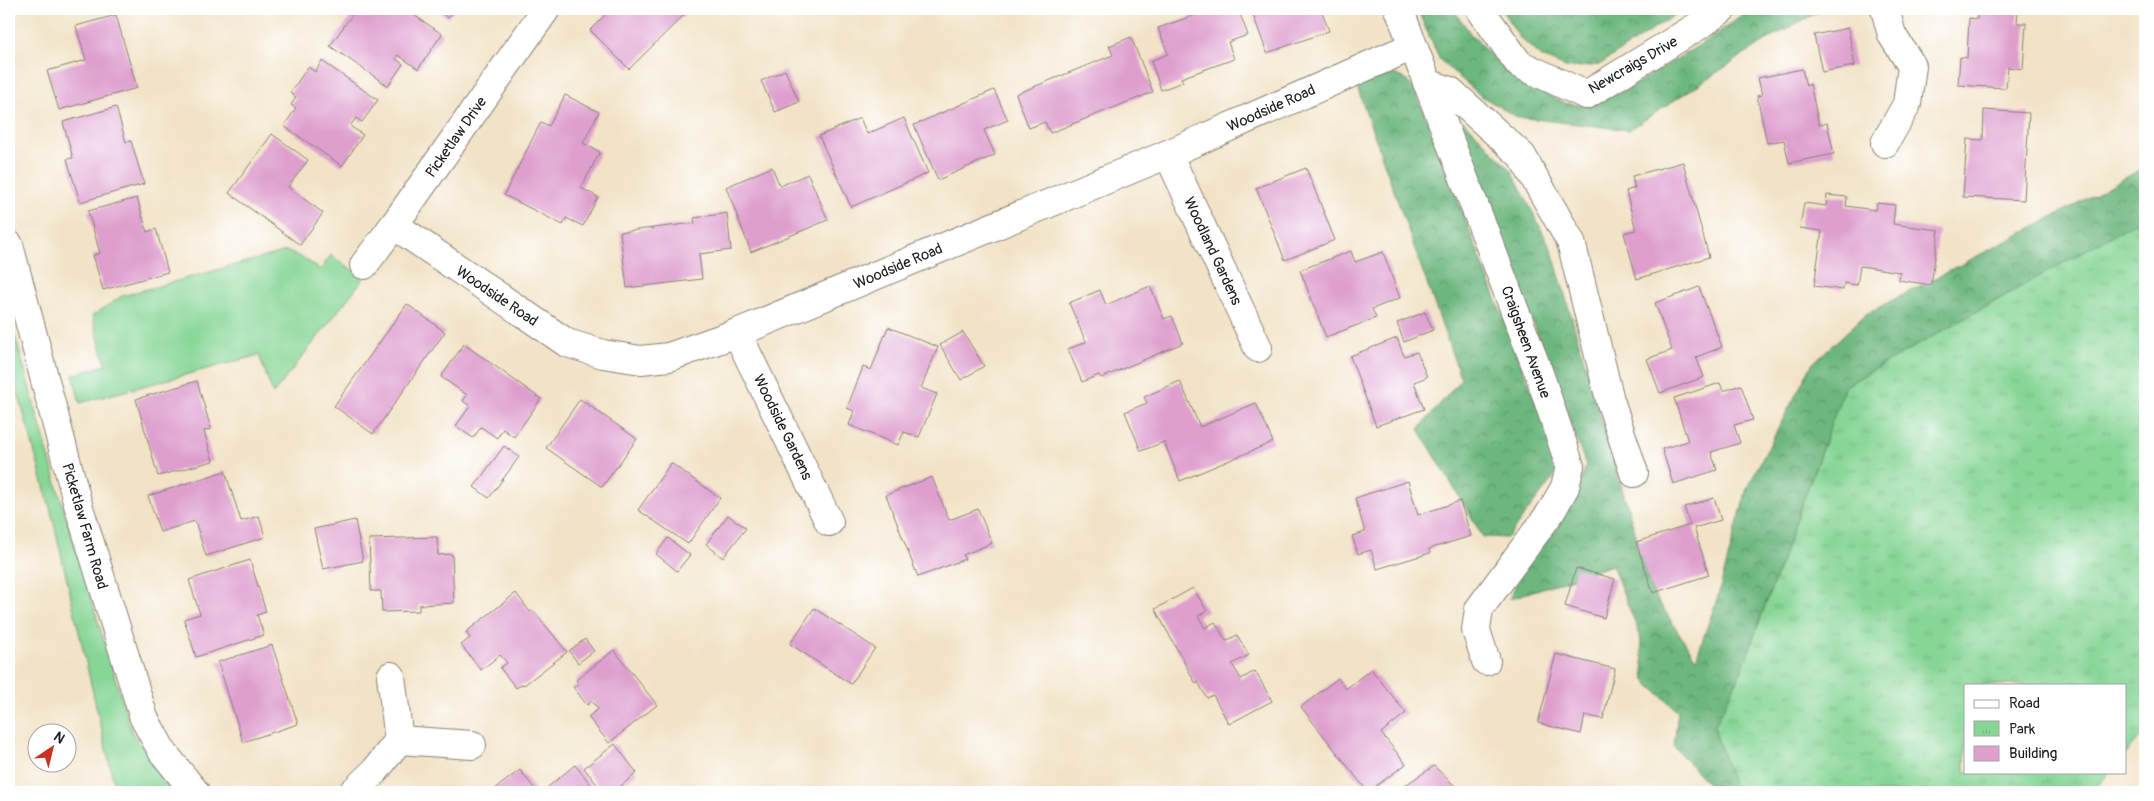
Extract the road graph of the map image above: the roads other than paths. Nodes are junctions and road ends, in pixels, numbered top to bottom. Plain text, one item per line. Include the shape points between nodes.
1 (546, 9) edge
2 (1399, 9) edge
3 (1480, 9) edge
4 (1722, 9) edge
5 (1884, 9) edge
6 (1413, 46) junction
7 (1427, 83) junction
8 (1885, 143) dead end
9 (1168, 154) junction
10 (394, 225) junction
11 (9, 245) edge
12 (364, 264) dead end
13 (737, 333) junction
14 (1258, 348) dead end
15 (1634, 473) dead end
16 (829, 522) dead end
17 (1486, 661) dead end
18 (391, 676) dead end
19 (399, 740) junction
20 (472, 745) dead end
21 (195, 792) edge
22 (353, 792) edge

1 - 10 street, Picketlaw Drive
2 - 6 street, Craigsheen Avenue
3 - 4 street, Newcraigs Drive via 1519,64 1586,95
5 - 8 street via 1892,35 1912,66 1907,104
6 - 7 street, Craigsheen Avenue
6 - 9 street, Woodside Road
7 - 15 street via 1450,91 1522,156 1571,242 1610,400
7 - 17 street, Craigsheen Avenue via 1540,376 1570,466 1565,487 1551,512 1479,609 1476,630
9 - 13 street, Woodside Road
9 - 14 street, Woodland Gardens
10 - 12 street, Picketlaw Drive
10 - 13 street, Woodside Road via 567,343 641,360 669,358
11 - 21 street, Picketlaw Farm Road via 76,501 144,718 162,751
13 - 16 street, Woodside Gardens
18 - 19 street
19 - 20 street
19 - 22 street via 375,771

